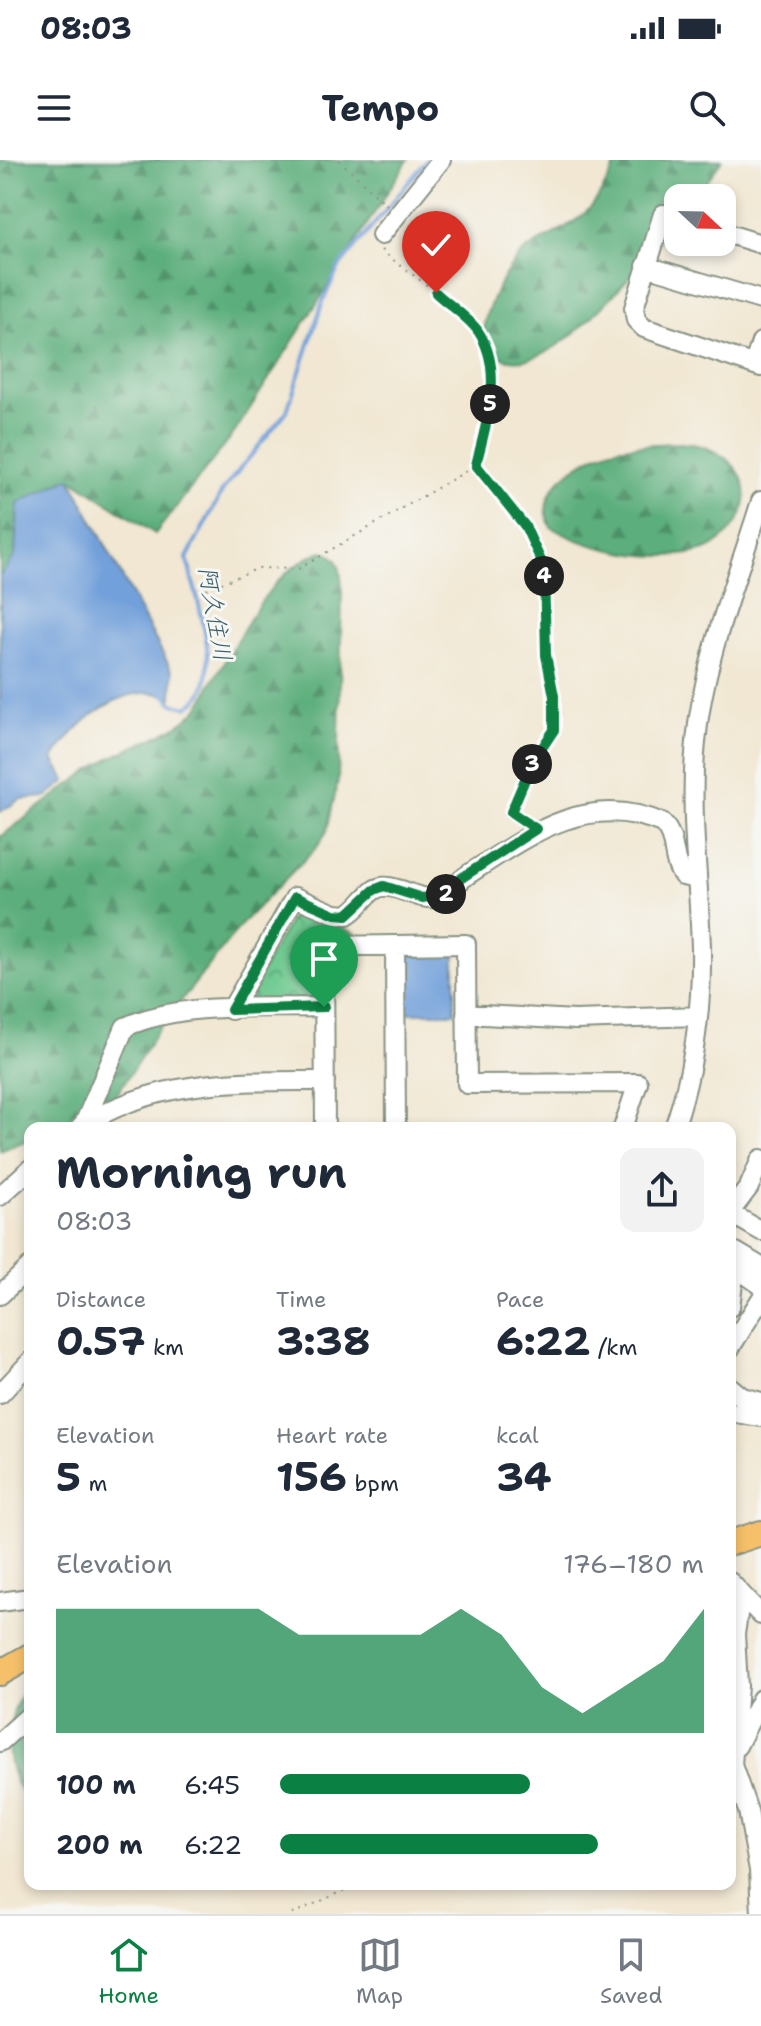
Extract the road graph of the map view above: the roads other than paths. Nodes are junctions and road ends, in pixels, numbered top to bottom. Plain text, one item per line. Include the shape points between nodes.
1 (441, 160) edge
2 (664, 214) edge
3 (381, 235) road end
4 (736, 236) edge
5 (761, 244) edge
6 (646, 266) junction
7 (761, 300) edge
8 (761, 342) edge
9 (758, 366) edge
10 (761, 501) edge
11 (696, 879) junction
12 (395, 945) junction
13 (324, 1007) junction
14 (231, 1010) junction
15 (466, 1014) junction
16 (698, 1016) junction
17 (325, 1081) junction
18 (84, 1122) edge
19 (90, 1122) edge
20 (325, 1122) edge
21 (396, 1122) edge
22 (625, 1122) edge
23 (676, 1122) edge
24 (761, 1159) edge
25 (24, 1178) edge
26 (755, 1190) edge
27 (0, 1196) edge
28 (736, 1207) edge
29 (736, 1216) edge
30 (761, 1231) edge
31 (736, 1252) dead end
32 (761, 1267) edge
33 (736, 1268) edge
34 (24, 1273) edge
35 (761, 1285) edge
36 (0, 1295) edge
37 (761, 1299) edge
38 (745, 1324) edge
39 (24, 1368) edge
40 (736, 1392) edge
41 (0, 1394) edge
42 (757, 1409) edge
43 (736, 1411) edge
44 (761, 1533) edge
45 (736, 1541) edge
46 (736, 1589) edge
47 (24, 1599) edge
48 (0, 1602) edge
49 (761, 1615) edge
50 (736, 1651) edge
51 (24, 1659) edge
52 (1, 1670) edge
53 (761, 1699) edge
54 (736, 1713) edge
55 (24, 1720) edge
56 (0, 1742) edge
57 (736, 1748) edge
58 (736, 1776) edge
59 (760, 1908) edge
60 (750, 1914) edge
61 (761, 1914) edge

1 - 3 street
2 - 6 street
4 - 5 street
6 - 7 street
6 - 9 street via 634,308 639,325
8 - 9 street
10 - 11 street via 700,708 694,783
11 - 14 street via 677,869 668,829 652,818 601,811 570,816 536,829 433,899 384,886 347,915 295,897
11 - 16 street
12 - 13 street via 324,946
12 - 15 street via 466,944
12 - 21 street
13 - 14 street
13 - 17 street
14 - 18 street via 160,1016 125,1027
15 - 16 street via 575,1020
15 - 22 street via 467,1084 638,1083
16 - 23 street
17 - 19 street via 164,1090
17 - 20 street
24 - 26 street
25 - 27 street
26 - 28 street
29 - 30 street
31 - 32 street
33 - 35 street
34 - 36 street
37 - 38 street
39 - 41 street
40 - 42 street
42 - 43 street
44 - 45 main road
46 - 49 street
47 - 48 street
50 - 54 street
51 - 52 main road
53 - 57 street
55 - 56 street
58 - 59 street via 759,1870
59 - 60 street
59 - 61 street

